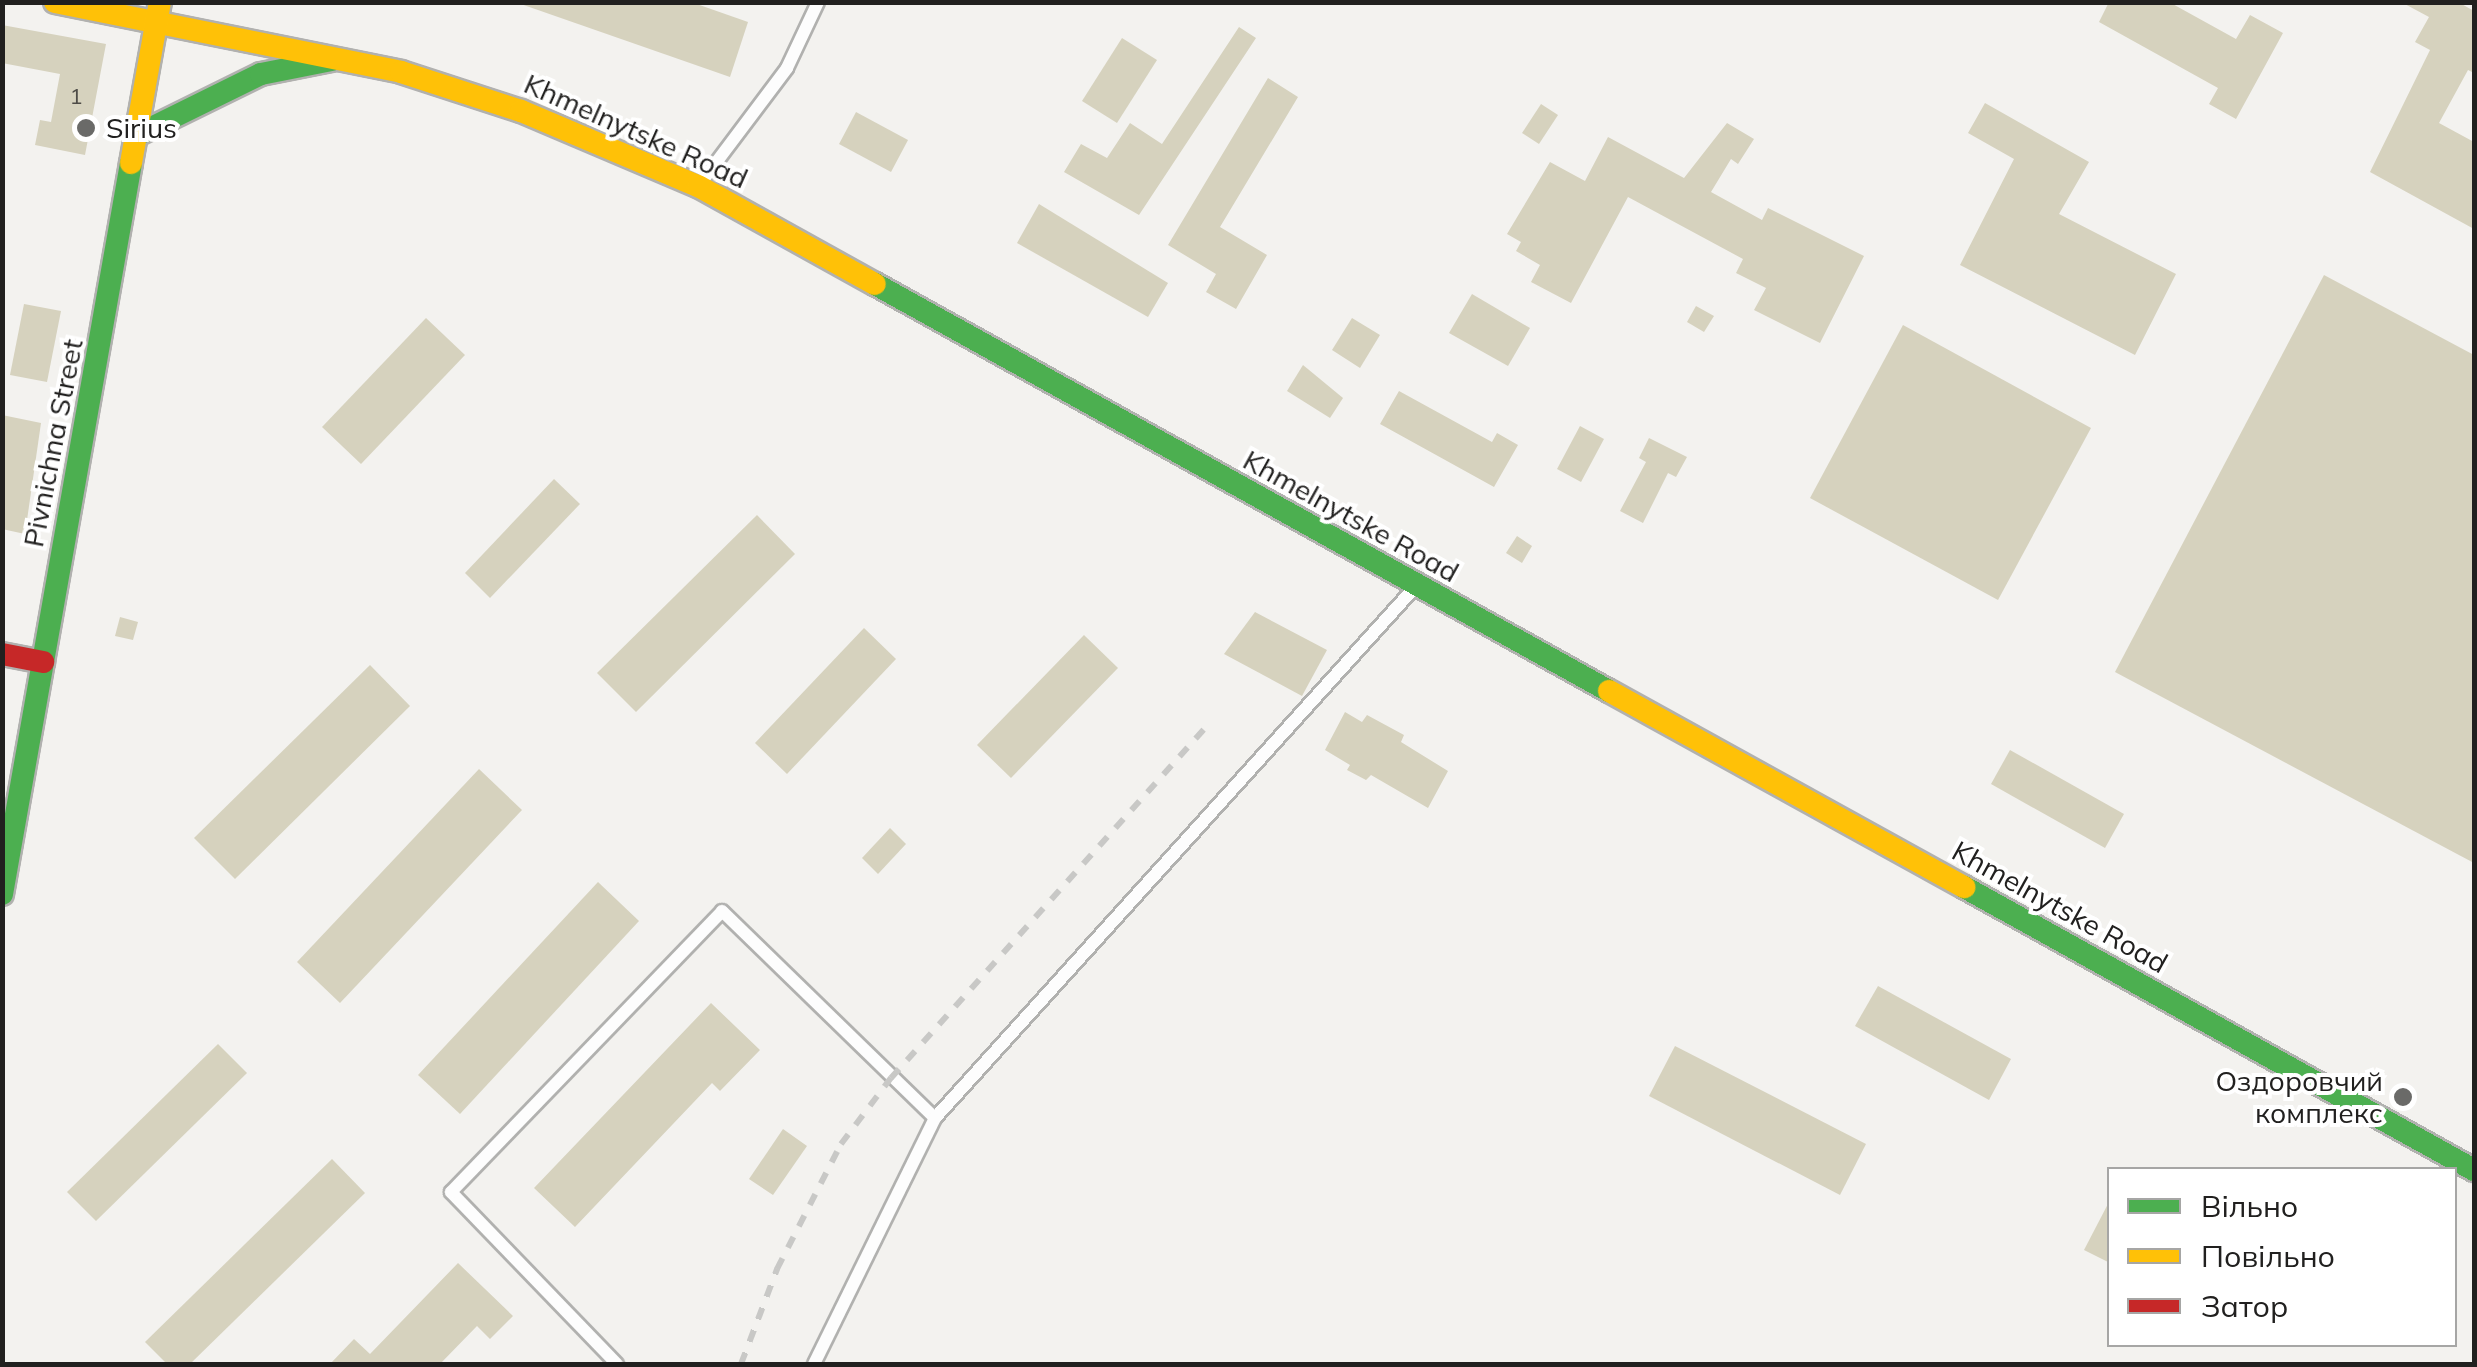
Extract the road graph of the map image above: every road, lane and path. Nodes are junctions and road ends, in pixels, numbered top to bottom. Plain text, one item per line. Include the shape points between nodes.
1 (55, 2) edge
2 (818, 2) edge
3 (158, 11) edge
4 (341, 58) junction
5 (139, 134) junction
6 (698, 186) junction
7 (1416, 586) junction
8 (2, 654) edge
9 (43, 662) junction
10 (2, 894) edge
11 (935, 1118) junction
12 (2474, 1170) edge
13 (617, 1364) edge
14 (814, 1364) edge

1 - 3 street, Khmelnytske Road
2 - 6 lane via 788,68
3 - 4 street, Khmelnytske Road
3 - 5 street, Pivnichna Street
4 - 5 street via 261,74
4 - 6 street, Khmelnytske Road via 521,111
5 - 9 street, Pivnichna Street
6 - 7 street, Khmelnytske Road
7 - 11 lane
7 - 12 street, Khmelnytske Road
8 - 9 street
9 - 10 street, Pivnichna Street
11 - 13 lane via 722,911 451,1192
11 - 14 lane

